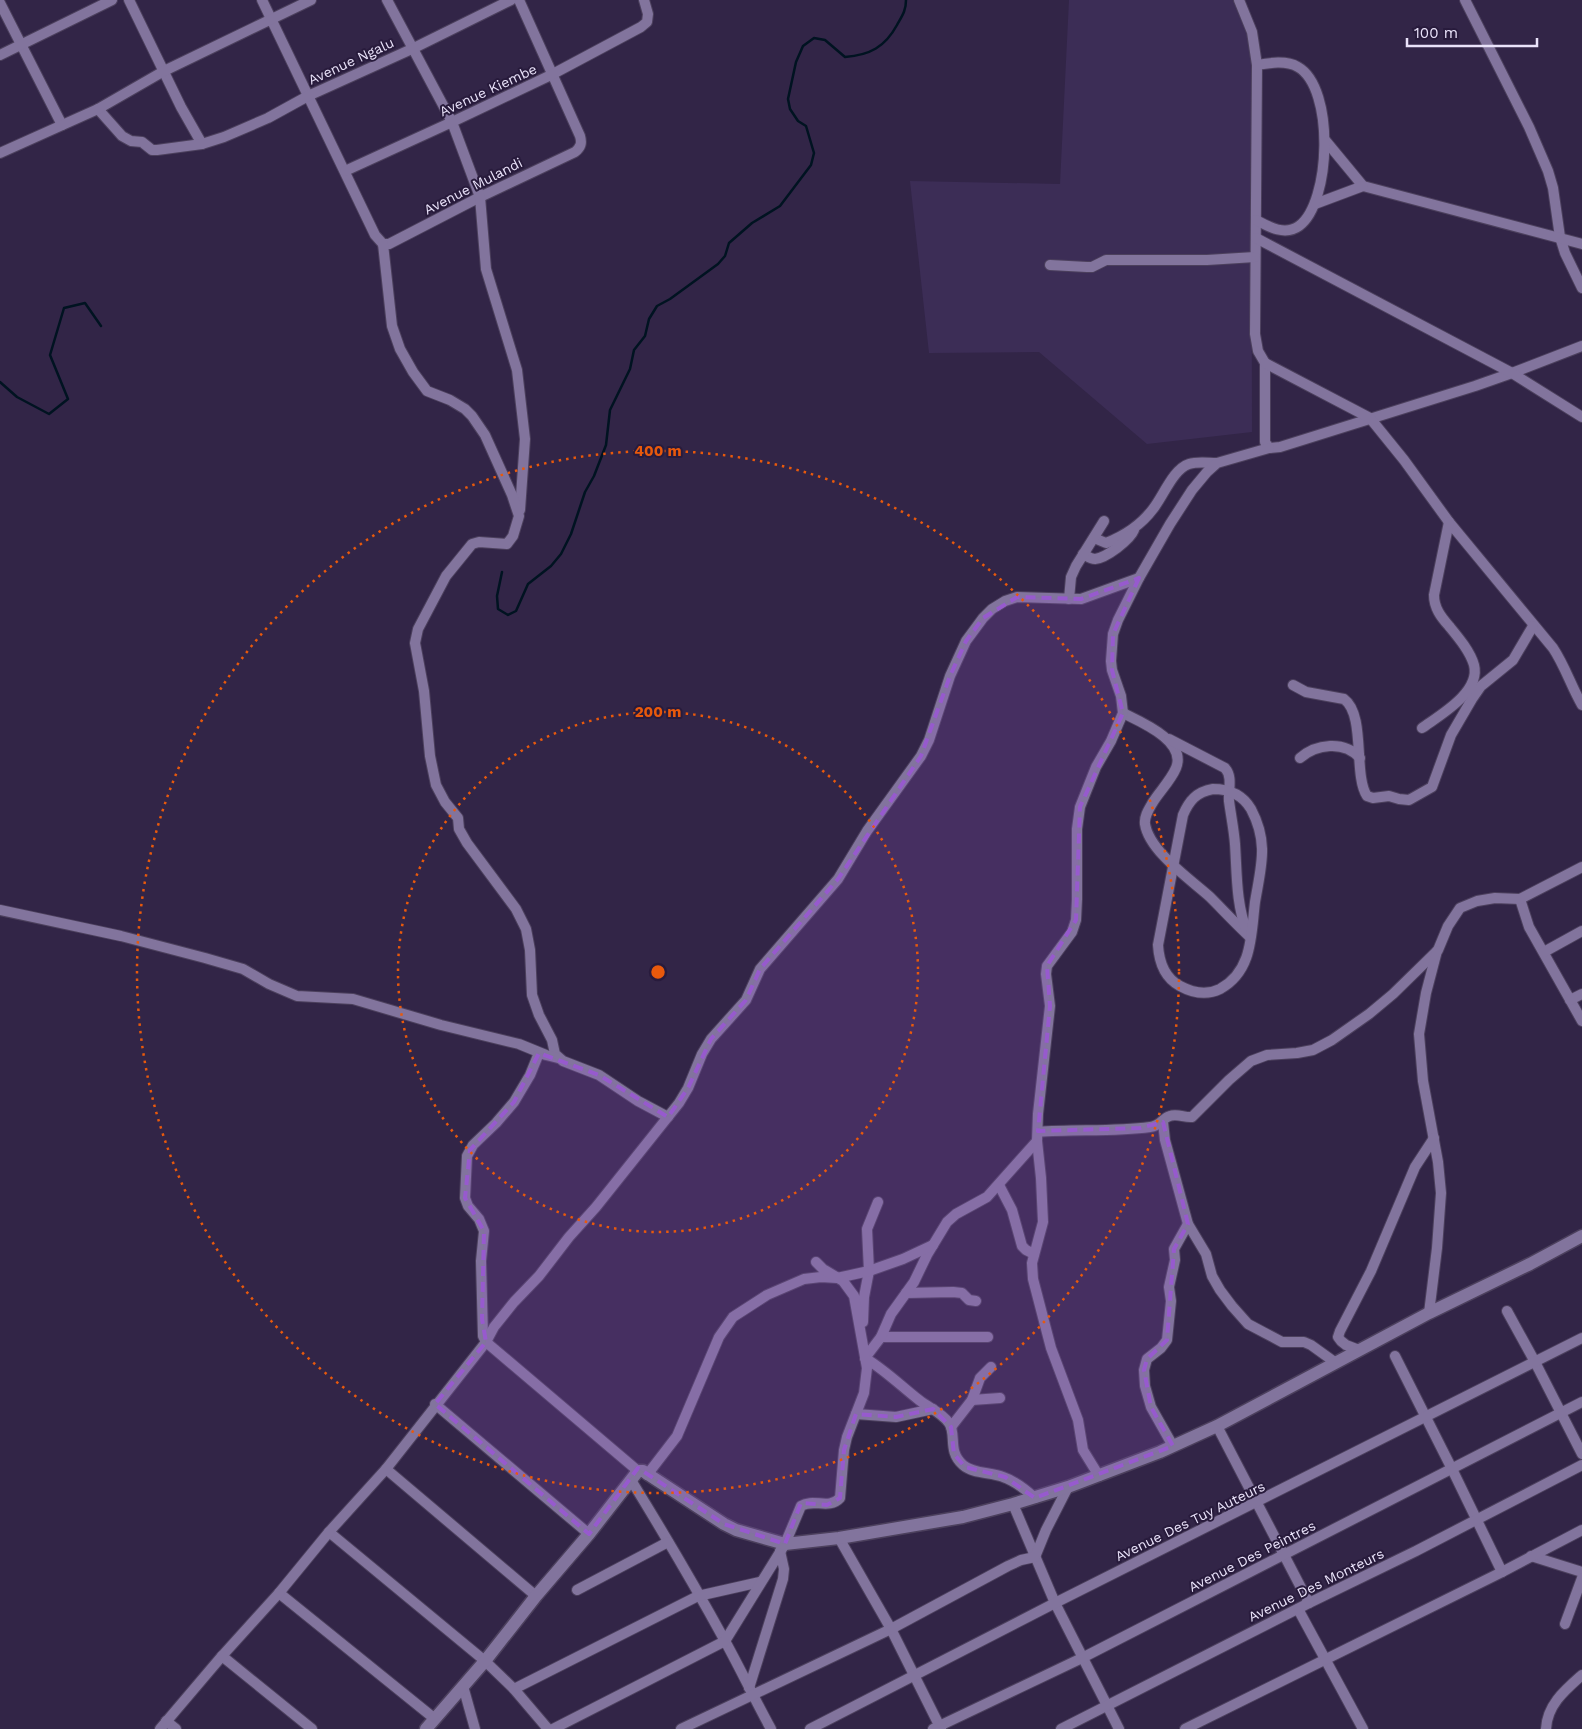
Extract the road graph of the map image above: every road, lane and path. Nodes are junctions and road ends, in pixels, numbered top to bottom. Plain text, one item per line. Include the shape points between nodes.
1 (112, 0) edge
2 (129, 0) edge
3 (262, 0) edge
4 (311, 0) edge
5 (387, 0) edge
6 (511, 0) edge
7 (519, 0) edge
8 (644, 0) edge
9 (1239, 0) edge
10 (1465, 0) edge
11 (0, 3) edge
12 (271, 20) junction
13 (21, 45) junction
14 (414, 48) junction
15 (0, 55) edge
16 (1256, 65) junction
17 (164, 71) junction
18 (552, 75) junction
19 (308, 96) junction
20 (98, 109) junction
21 (452, 122) junction
22 (62, 125) junction
23 (1325, 140) junction
24 (202, 144) junction
25 (0, 153) edge
26 (345, 171) junction
27 (1363, 186) junction
28 (480, 197) junction
29 (1315, 204) junction
30 (1256, 220) junction
31 (1560, 237) junction
32 (1256, 238) junction
33 (383, 244) junction
34 (1582, 244) edge
35 (1255, 257) junction
36 (1050, 265) dead end
37 (1582, 288) edge
38 (1582, 346) edge
39 (1265, 363) junction
40 (1512, 373) junction
41 (1582, 417) edge
42 (1370, 418) junction
43 (1269, 448) junction
44 (1217, 463) junction
45 (519, 516) junction
46 (1104, 521) dead end
47 (1449, 522) junction
48 (1136, 527) junction
49 (1094, 538) junction
50 (1083, 554) junction
51 (1139, 578) junction
52 (1069, 599) junction
53 (1533, 626) junction
54 (1293, 684) dead end
55 (1582, 705) edge
56 (1123, 713) junction
57 (1422, 728) dead end
58 (1163, 736) junction
59 (1300, 758) dead end
60 (1360, 758) junction
61 (1229, 791) junction
62 (1174, 866) junction
63 (1582, 868) edge
64 (1520, 899) junction
65 (0, 910) edge
66 (1582, 931) edge
67 (1250, 937) junction
68 (1438, 950) junction
69 (1544, 952) junction
70 (1582, 994) edge
71 (1570, 1000) junction
72 (1582, 1021) edge
73 (540, 1053) junction
74 (558, 1058) junction
75 (668, 1117) junction
76 (1163, 1122) junction
77 (1037, 1136) junction
78 (1434, 1138) junction
79 (998, 1185) junction
80 (878, 1202) dead end
81 (1188, 1224) junction
82 (1582, 1236) edge
83 (933, 1245) junction
84 (1034, 1254) junction
85 (816, 1262) dead end
86 (869, 1271) junction
87 (837, 1278) junction
88 (906, 1294) junction
89 (976, 1301) dead end
90 (1506, 1311) dead end
91 (1428, 1313) junction
92 (881, 1337) junction
93 (988, 1337) dead end
94 (862, 1338) junction
95 (1582, 1338) edge
96 (486, 1342) junction
97 (1359, 1350) junction
98 (1395, 1356) dead end
99 (865, 1358) junction
100 (1535, 1362) junction
101 (1336, 1363) junction
102 (991, 1367) dead end
103 (1000, 1398) dead end
104 (972, 1400) junction
105 (1582, 1402) edge
106 (436, 1404) junction
107 (933, 1410) junction
108 (1562, 1413) junction
109 (856, 1414) junction
110 (1426, 1417) junction
111 (951, 1426) junction
112 (1218, 1426) junction
113 (1173, 1446) junction
114 (1582, 1454) edge
115 (1582, 1465) edge
116 (1452, 1468) junction
117 (386, 1469) junction
118 (638, 1475) junction
119 (1098, 1476) junction
120 (1068, 1487) junction
121 (1035, 1498) junction
122 (1257, 1503) junction
123 (1013, 1504) junction
124 (1477, 1520) junction
125 (1582, 1530) edge
126 (329, 1532) junction
127 (589, 1534) junction
128 (839, 1538) junction
129 (668, 1542) junction
130 (782, 1548) junction
131 (1284, 1555) junction
132 (1531, 1556) junction
133 (1035, 1557) junction
134 (1502, 1572) junction
135 (1582, 1572) edge
136 (1582, 1578) edge
137 (760, 1582) junction
138 (577, 1590) dead end
139 (280, 1593) junction
140 (536, 1596) junction
141 (698, 1596) junction
142 (1055, 1603) junction
143 (1309, 1603) junction
144 (1298, 1609) junction
145 (1565, 1624) dead end
146 (891, 1629) junction
147 (725, 1641) junction
148 (222, 1656) junction
149 (1082, 1658) junction
150 (1325, 1660) junction
151 (485, 1661) junction
152 (914, 1675) junction
153 (1582, 1675) edge
154 (463, 1686) junction
155 (514, 1689) junction
156 (750, 1691) junction
157 (1107, 1705) junction
158 (435, 1719) junction
159 (163, 1725) edge
160 (938, 1728) edge
161 (176, 1729) edge
162 (312, 1729) edge
163 (426, 1729) edge
164 (475, 1729) edge
165 (548, 1729) edge
166 (553, 1729) edge
167 (681, 1729) edge
168 (771, 1729) edge
169 (810, 1729) edge
170 (1061, 1729) edge
171 (1119, 1729) edge
172 (1185, 1729) edge
173 (1363, 1729) edge
174 (1546, 1729) edge

1 - 13 street
2 - 17 street
3 - 12 street
4 - 12 street
5 - 14 street
6 - 14 street, Avenue Ngalu
7 - 18 street, Avenue Mulandi
8 - 18 street, Avenue Kiembe via 648,14 647,22 641,27
9 - 16 street via 1252,32
10 - 31 street via 1529,126 1548,171
11 - 13 street
12 - 17 street
12 - 19 street
13 - 15 street
13 - 22 street
14 - 19 street, Avenue Ngalu
14 - 21 street
16 - 23 street via 1289,64 1308,76 1320,103
16 - 30 street
17 - 20 street
17 - 24 street
18 - 21 street, Avenue Kiembe
18 - 28 street, Avenue Mulandi via 580,136 580,148
19 - 24 street, Avenue Ngalu via 268,118
19 - 26 street
20 - 22 street
20 - 24 street, Avenue Ngalu via 122,136 142,142 152,150
21 - 26 street, Avenue Kiembe
21 - 28 street
22 - 25 street
23 - 27 street
23 - 29 street
26 - 33 street via 375,236
27 - 29 street
27 - 31 street
28 - 33 street, Avenue Mulandi via 398,241
28 - 45 street via 486,269 517,370 525,439
29 - 30 street via 1299,226 1286,231
30 - 32 street
31 - 34 street
31 - 37 street
32 - 35 street
32 - 40 street
33 - 45 street via 392,326 400,349 427,391 450,400 472,416 492,450
35 - 36 street via 1106,260 1092,267
35 - 39 street via 1256,334 1258,352
38 - 40 street
39 - 42 street
39 - 43 street via 1265,442
40 - 41 street
40 - 42 street
42 - 43 street
42 - 47 street
43 - 44 street
44 - 48 street via 1194,463 1184,467
44 - 51 street via 1192,490
45 - 74 street via 507,544 474,543 446,576 418,629 415,643 436,785 458,818 459,829 467,843 516,909 526,929 532,995
46 - 49 street
47 - 53 street
47 - 57 street via 1434,603 1473,663 1475,672 1465,694
48 - 49 street via 1106,543
48 - 50 street via 1128,539 1100,558 1092,559
49 - 50 street
50 - 52 street via 1071,577
51 - 52 street via 1081,599
51 - 56 street via 1113,634 1112,670
52 - 75 street via 1017,597 992,609 975,628 950,676 922,756 867,832 838,879 760,969 746,1000 711,1039 688,1088
53 - 55 street via 1560,658
53 - 60 street via 1512,660 1481,686 1472,698 1451,735 1435,782 1427,792 1409,800 1370,797 1363,786
54 - 60 street via 1306,692 1347,700 1356,726
56 - 58 street
56 - 77 street via 1080,808 1076,920 1072,932 1047,966 1050,1006
58 - 61 street via 1225,768 1229,774
58 - 62 street via 1177,751 1178,760 1148,810 1145,823 1153,841
59 - 60 street via 1312,749 1333,746 1346,748
61 - 62 street via 1204,791 1191,800 1183,815
61 - 67 street via 1238,892
61 - 67 street via 1248,805 1261,834 1262,859
62 - 67 street
62 - 67 street via 1158,945 1162,966 1172,981 1205,994 1226,986 1241,971
63 - 64 street
64 - 68 street via 1495,898 1460,908
64 - 69 street
65 - 73 street via 214,960 243,969 297,996 353,999 519,1044
66 - 69 street
68 - 76 street via 1393,994 1332,1040 1314,1050 1267,1055 1251,1061 1198,1113 1186,1118 1170,1116
68 - 78 street via 1419,1034 1423,1081
69 - 71 street
70 - 71 street
71 - 72 street
73 - 74 street
73 - 96 street via 514,1102 473,1145 467,1156 465,1198 484,1230 482,1329
74 - 75 street via 598,1075
75 - 96 street via 539,1276 514,1302
76 - 77 street via 1140,1128
76 - 81 street
77 - 79 street
77 - 84 street via 1043,1222
78 - 91 street via 1441,1193
78 - 97 street via 1414,1168 1371,1271 1340,1331 1338,1337 1341,1341
79 - 83 street via 947,1222
79 - 84 street via 1012,1210 1022,1246
80 - 86 street via 867,1229
81 - 101 street via 1206,1254 1220,1290 1248,1324 1282,1342 1311,1345
81 - 113 street via 1174,1248 1167,1340 1147,1359 1144,1370 1151,1407
82 - 91 street
83 - 86 street
83 - 88 street
84 - 119 street via 1033,1279 1046,1331 1078,1420 1083,1450
85 - 87 street
86 - 87 street
86 - 94 street
87 - 94 street via 854,1296
87 - 118 street via 804,1279 767,1295 733,1317 718,1337 677,1436
88 - 89 street via 953,1292
88 - 92 street via 891,1314
90 - 100 street
91 - 97 street
92 - 93 street
92 - 99 street
94 - 99 street
95 - 100 street, Avenue Des Tuy Auteurs
96 - 106 street
96 - 118 street
97 - 101 street
98 - 110 street
99 - 107 street
99 - 109 street via 866,1380
100 - 108 street
100 - 110 street, Avenue Des Tuy Auteurs
101 - 112 street
102 - 104 street via 977,1382
103 - 104 street
104 - 111 street
105 - 108 street, Avenue Des Peintres
106 - 117 street
106 - 127 street
107 - 109 street via 896,1417
107 - 111 street
108 - 114 street
108 - 116 street, Avenue Des Peintres
109 - 130 street via 844,1450 840,1498 836,1503 827,1505 806,1503 801,1506
110 - 116 street
110 - 122 street, Avenue Des Tuy Auteurs
111 - 121 street via 954,1454 965,1467 1004,1477
112 - 113 street
112 - 122 street
113 - 119 street
115 - 124 street, Avenue Des Monteurs
116 - 124 street
116 - 131 street, Avenue Des Peintres
117 - 126 street
117 - 140 street
118 - 127 street
118 - 129 street
118 - 130 street via 724,1524
119 - 120 street
120 - 121 street
120 - 133 street
121 - 123 street
122 - 131 street
122 - 142 street, Avenue Des Tuy Auteurs
123 - 128 street via 963,1517
123 - 133 street
124 - 134 street
124 - 143 street, Avenue Des Monteurs
125 - 132 street
126 - 139 street
126 - 151 street
127 - 140 street
128 - 130 street
128 - 146 street
129 - 138 street
129 - 141 street
130 - 137 street
130 - 156 street via 783,1579
131 - 143 street
131 - 149 street, Avenue Des Peintres
132 - 134 street
132 - 135 street
133 - 142 street
133 - 146 street via 1008,1566
134 - 150 street
136 - 145 street
137 - 141 street
137 - 147 street
139 - 148 street
139 - 158 street
140 - 151 street
141 - 147 street
141 - 155 street
142 - 149 street
142 - 152 street, Avenue Des Tuy Auteurs
143 - 144 street, Avenue Des Monteurs
144 - 150 street
144 - 157 street, Avenue Des Monteurs
146 - 152 street
146 - 156 street
147 - 156 street
147 - 166 street
148 - 159 street
148 - 162 street
149 - 157 street
149 - 160 street, Avenue Des Peintres
150 - 172 street
150 - 173 street
151 - 154 street
151 - 155 street
152 - 160 street
152 - 169 street, Avenue Des Tuy Auteurs
153 - 174 street via 1554,1704 1548,1714
154 - 158 street
154 - 164 street
155 - 165 street
156 - 167 street
156 - 168 street
157 - 170 street, Avenue Des Monteurs
157 - 171 street
158 - 163 street
159 - 161 street

